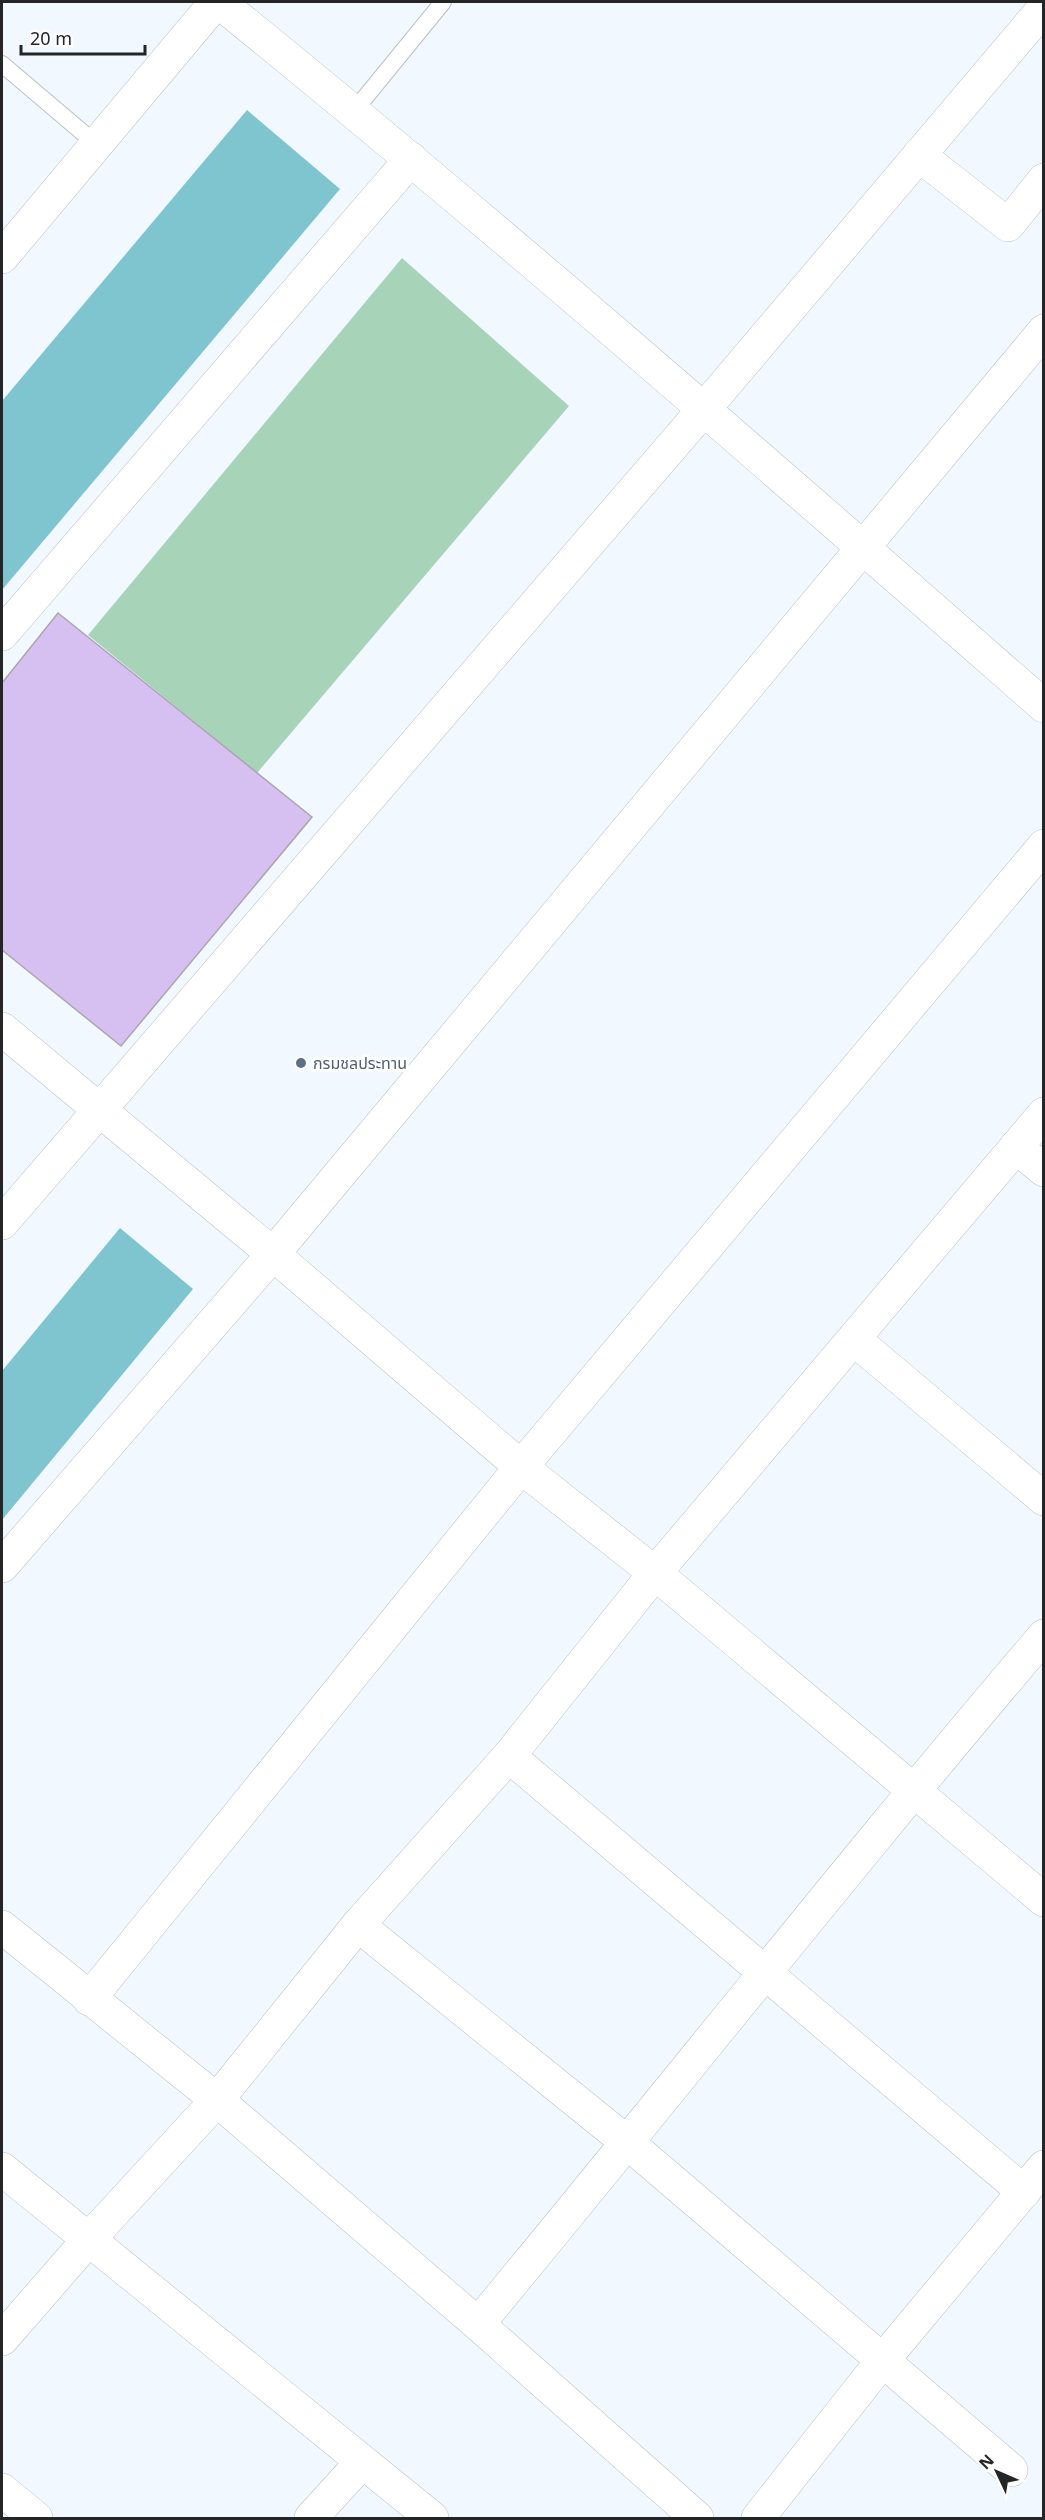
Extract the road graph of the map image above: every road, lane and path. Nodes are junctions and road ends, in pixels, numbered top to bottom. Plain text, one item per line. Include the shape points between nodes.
1 (218, 2) edge
2 (443, 2) edge
3 (1044, 8) edge
4 (2, 64) edge
5 (354, 111) junction
6 (95, 143) junction
7 (919, 155) junction
8 (411, 159) junction
9 (1044, 180) edge
10 (2, 257) edge
11 (1044, 331) edge
12 (705, 408) junction
13 (863, 548) junction
14 (2, 634) edge
15 (1044, 706) edge
16 (1044, 846) edge
17 (2, 1029) edge
18 (98, 1111) junction
19 (1044, 1114) edge
20 (1016, 1147) junction
21 (1044, 1170) edge
22 (2, 1223) edge
23 (273, 1254) junction
24 (855, 1340) junction
25 (521, 1467) junction
26 (1044, 1499) edge
27 (2, 1566) edge
28 (655, 1573) junction
29 (1044, 1636) edge
30 (509, 1756) junction
31 (912, 1791) junction
32 (1044, 1900) edge
33 (358, 1925) junction
34 (2, 1927) edge
35 (764, 1970) junction
36 (89, 1999) junction
37 (217, 2100) junction
38 (628, 2143) junction
39 (1044, 2167) edge
40 (2, 2169) edge
41 (1024, 2192) junction
42 (89, 2239) junction
43 (478, 2324) junction
44 (2, 2339) edge
45 (884, 2360) junction
46 (362, 2462) junction
47 (1011, 2470) dead end
48 (2, 2490) edge
49 (36, 2518) edge
50 (311, 2518) edge
51 (432, 2518) edge
52 (697, 2518) edge
53 (758, 2518) edge

1 - 5 street
1 - 6 street
2 - 5 lane
3 - 7 street
4 - 6 lane
5 - 8 street
6 - 10 street
7 - 9 street via 1008,225
7 - 12 street
8 - 12 street
8 - 14 street
11 - 13 street
12 - 13 street
12 - 18 street
13 - 15 street
13 - 23 street
16 - 25 street
17 - 18 street
18 - 22 street
18 - 23 street
19 - 20 street
20 - 21 street
20 - 24 street
23 - 25 street
23 - 27 street
24 - 26 street
24 - 28 street
25 - 28 street
25 - 36 street
28 - 30 street
28 - 31 street
29 - 31 street
30 - 33 street
30 - 35 street
31 - 32 street
31 - 35 street
33 - 37 street
33 - 38 street
34 - 36 street
35 - 38 street
35 - 41 street
36 - 37 street
37 - 42 street
37 - 43 street
38 - 43 street
38 - 45 street
39 - 41 street
40 - 42 street
41 - 45 street
42 - 44 street
42 - 46 street
43 - 52 street
45 - 47 street
45 - 53 street
46 - 50 street
46 - 51 street
48 - 49 street

